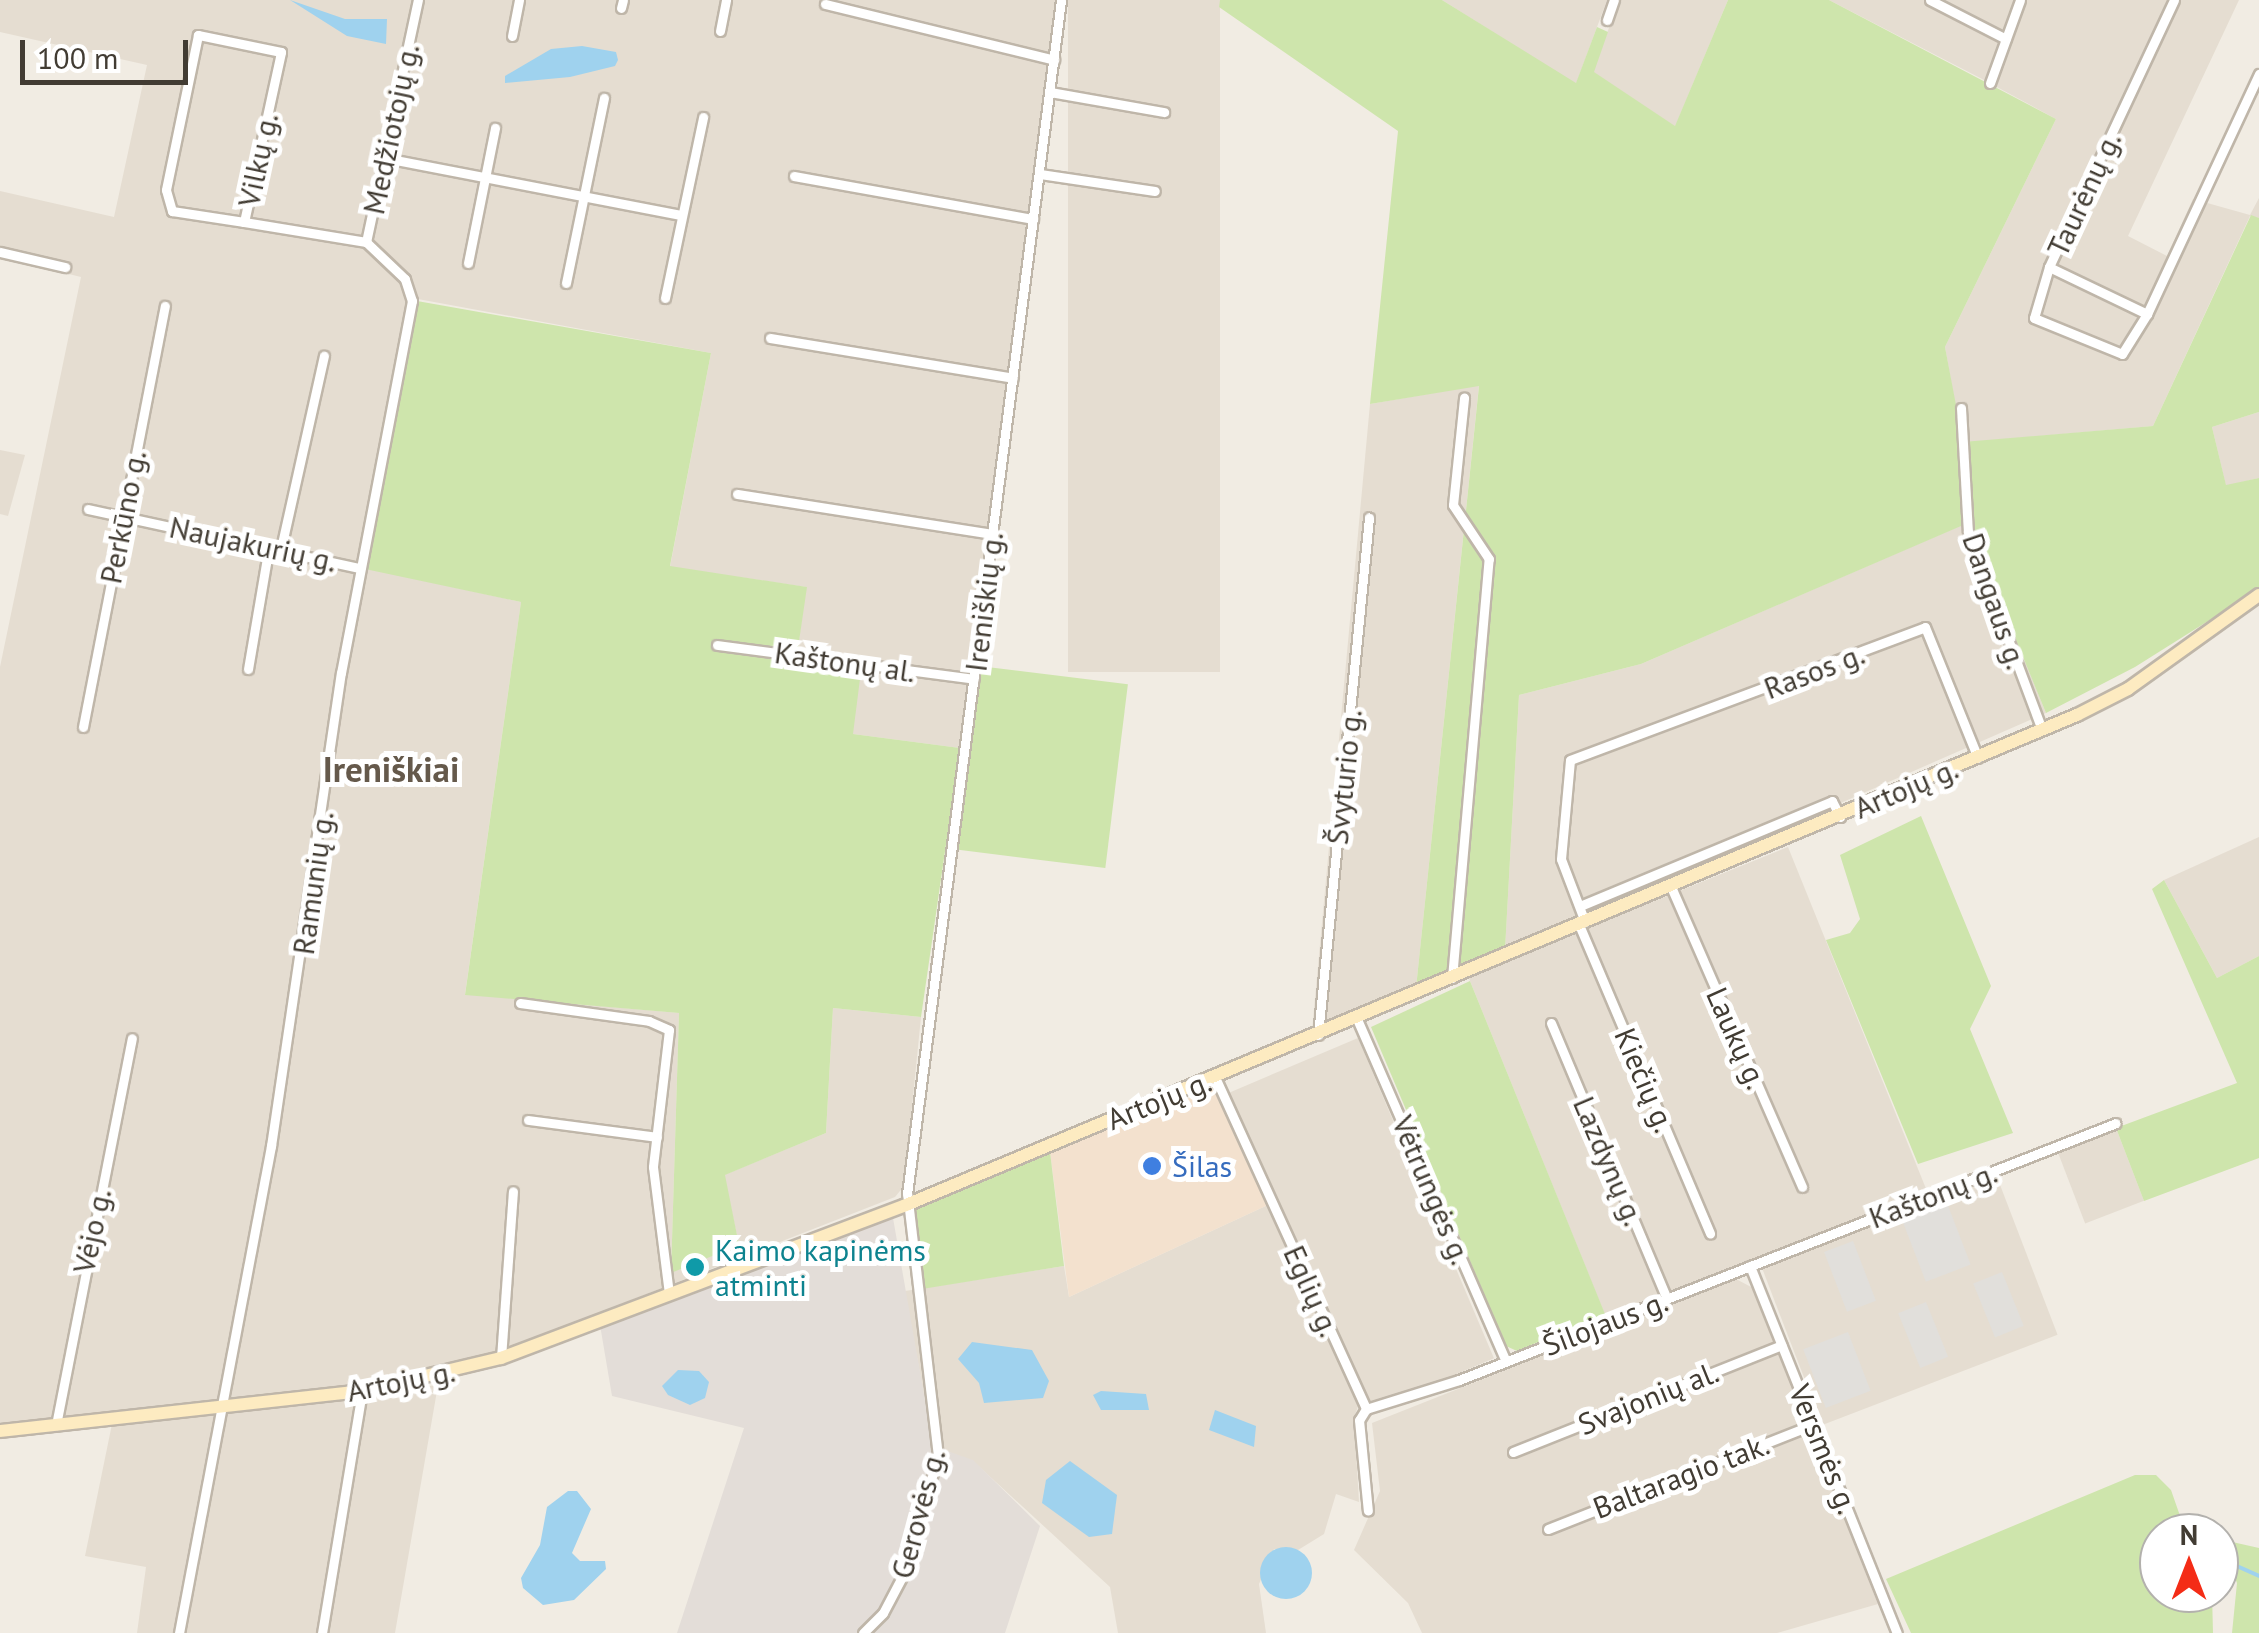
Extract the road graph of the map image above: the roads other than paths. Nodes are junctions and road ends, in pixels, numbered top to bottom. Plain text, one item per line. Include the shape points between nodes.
1 (418, 0) edge
2 (519, 0) edge
3 (726, 0) edge
4 (1062, 0) edge
5 (1614, 0) edge
6 (1930, 0) edge
7 (2020, 0) edge
8 (2174, 0) edge
9 (826, 4) dead end
10 (1607, 20) dead end
11 (720, 31) dead end
12 (512, 36) dead end
13 (2006, 39) junction
14 (1054, 60) junction
15 (2259, 74) edge
16 (1990, 83) dead end
17 (1050, 92) junction
18 (604, 98) dead end
19 (1164, 112) dead end
20 (703, 116) dead end
21 (495, 128) dead end
22 (385, 158) junction
23 (1040, 174) junction
24 (794, 176) dead end
25 (485, 177) junction
26 (1155, 191) dead end
27 (584, 196) junction
28 (682, 215) junction
29 (1034, 220) junction
30 (244, 222) junction
31 (366, 242) junction
32 (6, 254) edge
33 (468, 263) dead end
34 (65, 267) dead end
35 (2049, 267) junction
36 (566, 282) dead end
37 (664, 298) dead end
38 (412, 300) joint
39 (165, 306) dead end
40 (2147, 314) junction
41 (770, 338) dead end
42 (324, 356) dead end
43 (1013, 378) junction
44 (1464, 398) dead end
45 (1961, 408) dead end
46 (737, 494) dead end
47 (88, 509) dead end
48 (122, 517) junction
49 (1369, 518) dead end
50 (993, 534) junction
51 (269, 546) junction
52 (281, 548) junction
53 (359, 568) junction
54 (2259, 595) edge
55 (717, 645) dead end
56 (248, 670) dead end
57 (974, 679) junction
58 (83, 728) dead end
59 (2042, 730) junction
60 (1978, 758) junction
61 (1570, 760) joint
62 (1840, 817) junction
63 (1672, 889) junction
64 (1580, 906) junction
65 (1583, 926) junction
66 (1452, 980) junction
67 (520, 1003) dead end
68 (1357, 1019) junction
69 (1551, 1023) dead end
70 (1318, 1035) junction
71 (132, 1038) dead end
72 (1215, 1077) junction
73 (528, 1120) dead end
74 (2116, 1123) dead end
75 (657, 1136) junction
76 (1802, 1187) dead end
77 (514, 1190) dead end
78 (906, 1205) junction
79 (1710, 1234) dead end
80 (1750, 1266) junction
81 (669, 1294) junction
82 (1666, 1299) junction
83 (1782, 1345) junction
84 (501, 1358) junction
85 (1506, 1362) junction
86 (362, 1390) junction
87 (219, 1407) junction
88 (1366, 1409) junction
89 (1814, 1424) junction
90 (56, 1425) junction
91 (0, 1431) edge
92 (1513, 1452) dead end
93 (1368, 1511) dead end
94 (1548, 1529) dead end
95 (179, 1633) edge
96 (322, 1633) edge
97 (863, 1633) edge
98 (1897, 1633) edge

1 - 22 street, Medžiotojų g.
2 - 12 street
3 - 11 street
4 - 14 street, Ireniškių g.
5 - 10 street
6 - 13 street
7 - 13 street
8 - 35 street, Taurėnų g.
9 - 14 street
13 - 16 street
14 - 17 street, Ireniškių g.
15 - 40 street
17 - 19 street
17 - 23 street, Ireniškių g.
18 - 27 street
20 - 28 street
21 - 25 street
22 - 25 street
22 - 31 street, Medžiotojų g.
23 - 26 street
23 - 29 street, Ireniškių g.
24 - 29 street
25 - 27 street
25 - 33 street
27 - 28 street
27 - 36 street
28 - 37 street
29 - 43 street, Ireniškių g.
30 - 30 street, Vilkų g. via 172,210 166,202 198,35 281,52
30 - 31 street
31 - 38 street, Medžiotojų g. via 405,279
32 - 34 street
35 - 40 street, Taurėnų g.
35 - 40 street via 2034,318 2122,354
38 - 53 street, Ramunių g.
39 - 48 street, Perkūno g.
41 - 43 street
42 - 52 street
43 - 50 street, Ireniškių g.
44 - 66 street via 1453,505 1489,558
45 - 59 street, Dangaus g. via 1968,532
46 - 50 street
47 - 48 street, Naujakurių g.
48 - 51 street, Naujakurių g.
48 - 58 street, Perkūno g.
49 - 70 street, Švyturio g.
50 - 57 street, Ireniškių g.
51 - 52 street, Naujakurių g.
51 - 56 street
52 - 53 street, Naujakurių g.
53 - 87 street, Ramunių g. via 271,1146
54 - 59 main road, Artojų g. via 2128,688
55 - 57 street, Kaštonų al.
57 - 78 street, Ireniškių g. via 934,946
59 - 60 main road, Artojų g.
60 - 61 street, Rasos g. via 1925,627
60 - 62 main road, Artojų g.
61 - 64 street, Kiečių g. via 1561,859
62 - 63 main road, Artojų g.
62 - 64 street via 1832,800
63 - 65 main road, Artojų g.
63 - 76 street, Laukų g.
64 - 65 street, Kiečių g.
65 - 66 main road, Artojų g.
65 - 79 street, Kiečių g.
66 - 68 main road, Artojų g.
67 - 75 street via 649,1021 670,1030
68 - 70 main road, Artojų g.
68 - 85 street, Vėtrungės g.
69 - 82 street, Lazdynų g.
70 - 72 main road, Artojų g.
71 - 90 street, Vėjo g.
72 - 78 main road, Artojų g.
72 - 88 street, Eglių g.
73 - 75 street
74 - 80 street, Kaštonų g.
75 - 81 street via 659,1254
77 - 84 street
78 - 81 main road, Artojų g.
78 - 97 street, Gerovės g. via 938,1456 903,1576 884,1613
80 - 82 street, Šilojaus g.
80 - 83 street, Versmės g.
81 - 84 main road, Artojų g.
82 - 85 street, Šilojaus g.
83 - 89 street, Versmės g.
83 - 92 street, Svajonių al.
84 - 86 main road, Artojų g.
85 - 88 street, Šilojaus g.
86 - 87 main road, Artojų g.
86 - 96 street
87 - 90 main road, Artojų g.
87 - 95 street, Ramunių g.
88 - 93 street, Eglių g. via 1360,1420
89 - 94 street, Baltaragio tak.
89 - 98 street, Versmės g.
90 - 91 main road, Artojų g.

